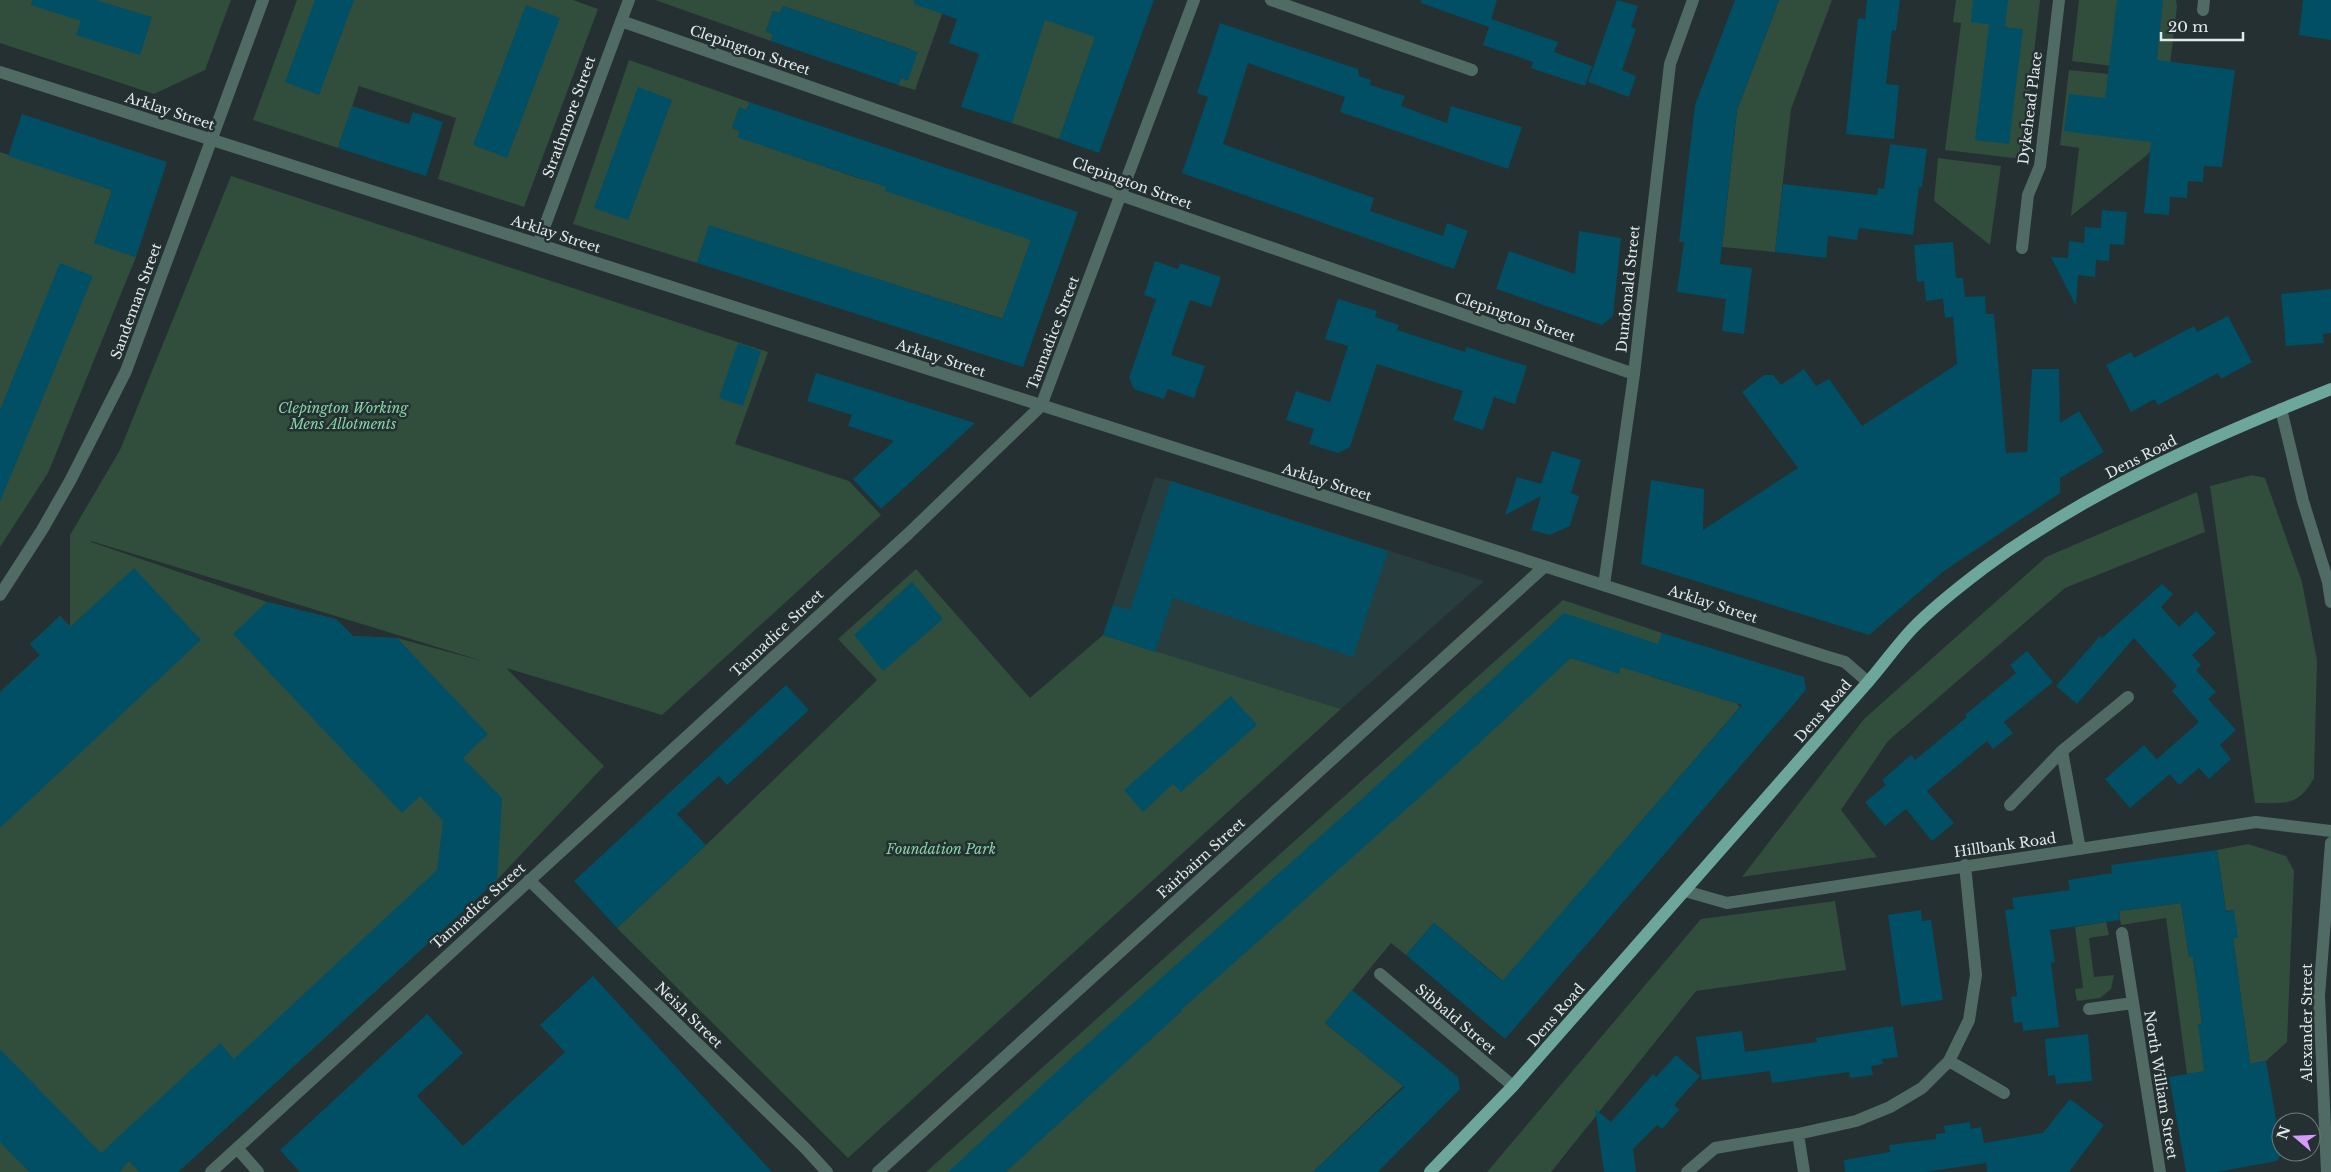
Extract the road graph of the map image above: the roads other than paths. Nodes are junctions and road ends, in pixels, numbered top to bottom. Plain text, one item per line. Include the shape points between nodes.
1 (263, 0) edge
2 (629, 0) edge
3 (1194, 0) edge
4 (1271, 0) edge
5 (1693, 0) edge
6 (2059, 0) edge
7 (621, 21) junction
8 (1472, 70) dead end
9 (0, 72) edge
10 (211, 140) junction
11 (1122, 195) junction
12 (538, 244) junction
13 (2022, 248) dead end
14 (1634, 374) junction
15 (2331, 389) edge
16 (1041, 406) junction
17 (2281, 409) junction
18 (1544, 567) junction
19 (1604, 585) junction
20 (0, 595) edge
21 (2331, 602) edge
22 (1868, 682) junction
23 (2128, 697) dead end
24 (2062, 752) junction
25 (2010, 805) dead end
26 (2331, 831) edge
27 (2331, 843) edge
28 (2080, 849) junction
29 (1964, 865) junction
30 (529, 880) junction
31 (1685, 891) junction
32 (2122, 933) dead end
33 (1380, 974) dead end
34 (2133, 1003) junction
35 (2089, 1009) dead end
36 (1949, 1060) junction
37 (1513, 1086) junction
38 (2004, 1093) dead end
39 (1798, 1134) junction
40 (237, 1148) junction
41 (211, 1172) edge
42 (258, 1172) edge
43 (827, 1172) edge
44 (878, 1172) edge
45 (1430, 1172) edge
46 (1687, 1172) edge
47 (1804, 1172) edge
48 (2160, 1172) edge
49 (2326, 1172) edge

1 - 10 street, Sandeman Street
2 - 7 street, Strathmore Street
3 - 11 street, Tannadice Street
4 - 8 street
5 - 14 street, Dundonald Street via 1670,64
6 - 13 street, Dykehead Place via 2040,166 2028,195
7 - 11 street, Clepington Street
7 - 12 street, Strathmore Street
9 - 10 street, Arklay Street
10 - 12 street, Arklay Street
10 - 20 street, Sandeman Street via 126,371 70,481
11 - 14 street, Clepington Street
11 - 16 street, Tannadice Street
12 - 16 street, Arklay Street
14 - 19 street, Dundonald Street
15 - 17 main road, Dens Road
16 - 18 street, Arklay Street
16 - 30 street, Tannadice Street via 908,534
17 - 21 street
17 - 22 main road, Dens Road via 2136,476 2014,546 1961,585 1912,629
18 - 19 street, Arklay Street
18 - 44 street, Fairbairn Street
19 - 22 street, Arklay Street via 1845,662
22 - 31 main road, Dens Road
23 - 24 street
24 - 25 street
24 - 28 street
26 - 28 street, Hillbank Road via 2256,822
27 - 49 street, Alexander Street via 2319,996
28 - 29 street, Hillbank Road
29 - 31 street, Hillbank Road via 1727,903
29 - 36 street via 1976,975 1969,1020
30 - 40 street, Tannadice Street
30 - 43 street, Neish Street
31 - 37 main road, Dens Road
32 - 34 street, North William Street
33 - 37 street, Sibbald Street
34 - 35 street, North William Street
34 - 48 street, North William Street
36 - 38 street
36 - 39 street via 1922,1088 1890,1108 1856,1121
37 - 45 main road, Dens Road
39 - 46 street via 1715,1148
39 - 47 street
40 - 41 street, Tannadice Street
40 - 42 street

